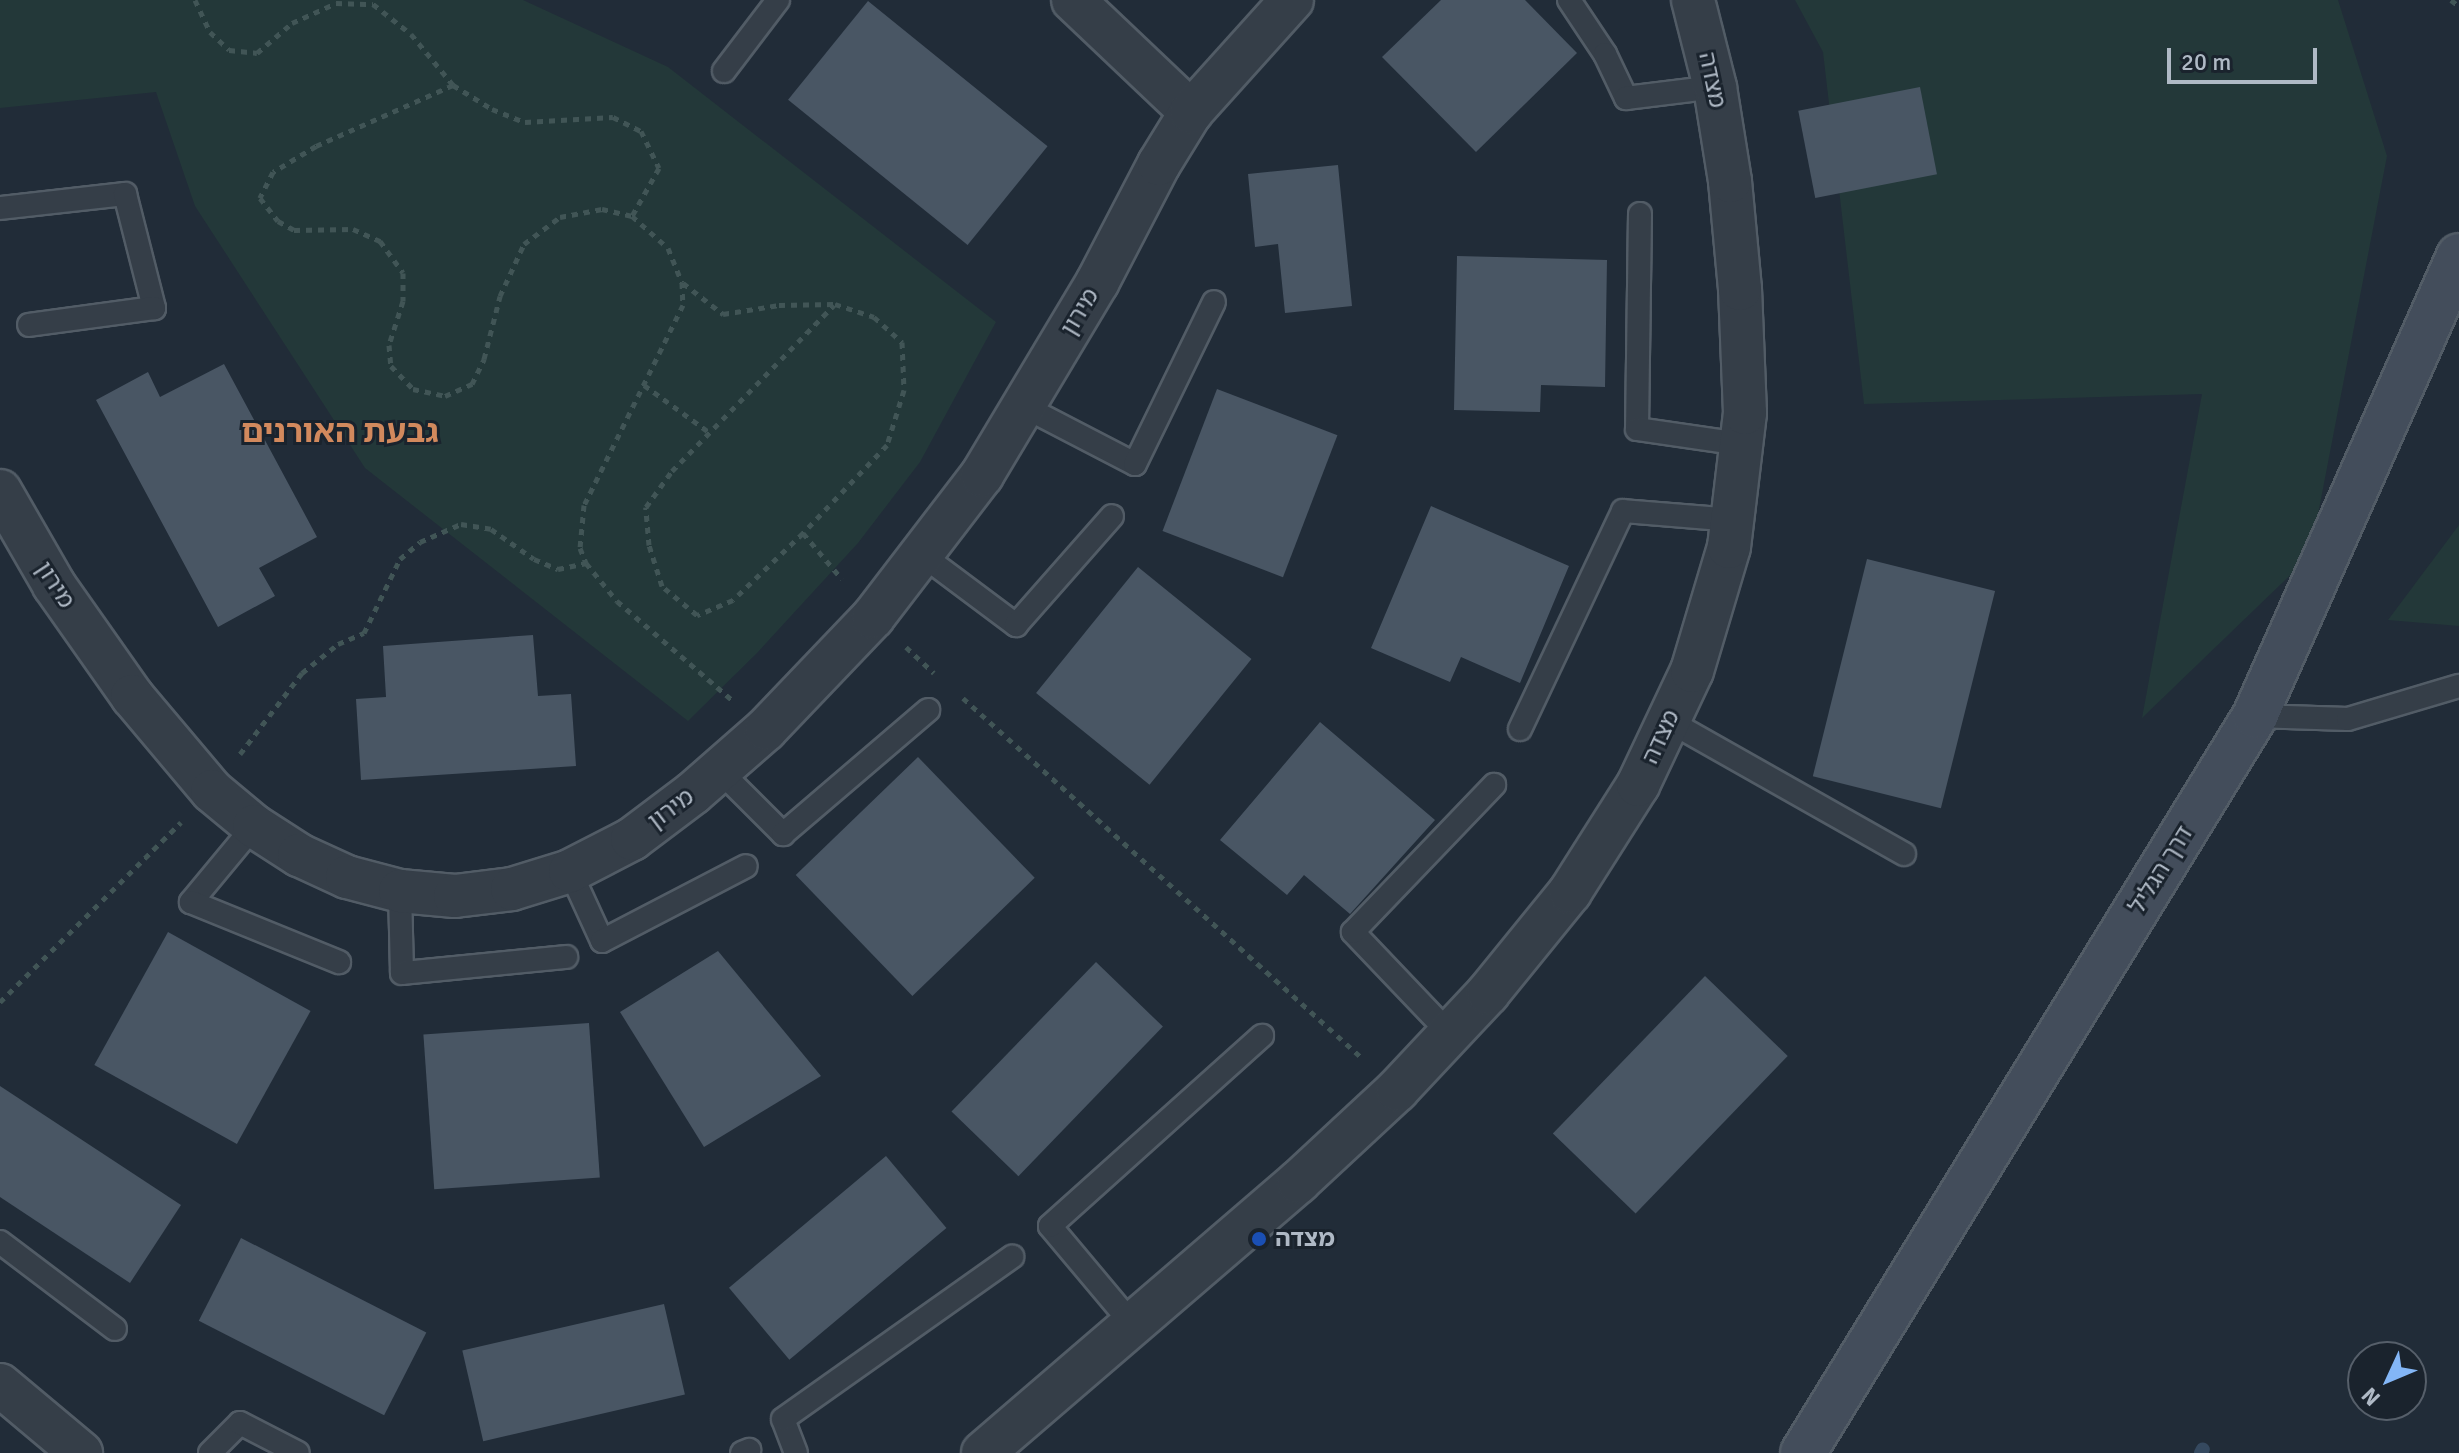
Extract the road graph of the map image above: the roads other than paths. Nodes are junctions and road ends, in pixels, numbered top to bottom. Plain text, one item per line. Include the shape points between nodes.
1 (778, 0) edge
2 (1073, 0) edge
3 (1292, 0) edge
4 (1569, 0) edge
5 (1693, 0) edge
6 (724, 71) dead end
7 (1715, 87) junction
8 (1191, 112) junction
9 (0, 208) edge
10 (1640, 214) dead end
11 (2459, 256) edge
12 (1214, 302) dead end
13 (29, 325) dead end
14 (1023, 406) junction
15 (1741, 444) junction
16 (0, 491) edge
17 (1112, 516) dead end
18 (1732, 520) junction
19 (921, 554) junction
20 (2459, 686) edge
21 (928, 710) dead end
22 (2255, 716) junction
23 (1669, 721) junction
24 (1520, 729) dead end
25 (719, 770) junction
26 (1494, 785) dead end
27 (254, 826) junction
28 (1904, 854) dead end
29 (746, 866) dead end
30 (570, 871) junction
31 (400, 891) junction
32 (566, 957) dead end
33 (339, 962) dead end
34 (1450, 1034) junction
35 (1262, 1036) dead end
36 (0, 1242) edge
37 (1012, 1257) dead end
38 (1133, 1325) junction
39 (115, 1329) dead end
40 (0, 1385) edge
41 (81, 1453) edge
42 (210, 1453) edge
43 (298, 1453) edge
44 (796, 1453) edge
45 (983, 1453) edge
46 (1803, 1453) edge

1 - 6 lane
2 - 8 street
3 - 8 street, מירון
4 - 7 lane via 1626,98
5 - 7 street, מצדה
7 - 15 street, מצדה via 1740,289 1745,413
8 - 14 street, מירון
9 - 13 lane via 125,194 154,308
10 - 15 lane via 1637,429
11 - 22 street, דרך הגליל
12 - 14 lane via 1135,464
14 - 19 street, מירון via 982,475
15 - 18 street, מצדה
16 - 27 street, מירון via 91,641 175,752
17 - 19 lane via 1016,625
18 - 23 street, מצדה via 1729,547 1692,671
18 - 24 lane via 1623,511
19 - 25 street, מירון via 873,617 766,729
20 - 22 lane via 2348,719
21 - 25 lane via 783,834
22 - 46 street, דרך הגליל
23 - 28 lane
23 - 34 street, מצדה via 1638,785 1570,892
25 - 30 street, מירון via 632,839
26 - 34 lane via 1353,932
27 - 31 street, מירון via 347,877
27 - 33 lane via 191,902
29 - 30 lane via 602,941
30 - 31 street, מירון via 512,889 455,896
31 - 32 lane via 402,973
34 - 38 street, מצדה via 1298,1182
35 - 38 lane via 1050,1226
36 - 39 lane
37 - 44 lane via 783,1419
38 - 45 street, מצדה
40 - 41 street
42 - 43 lane via 240,1423

